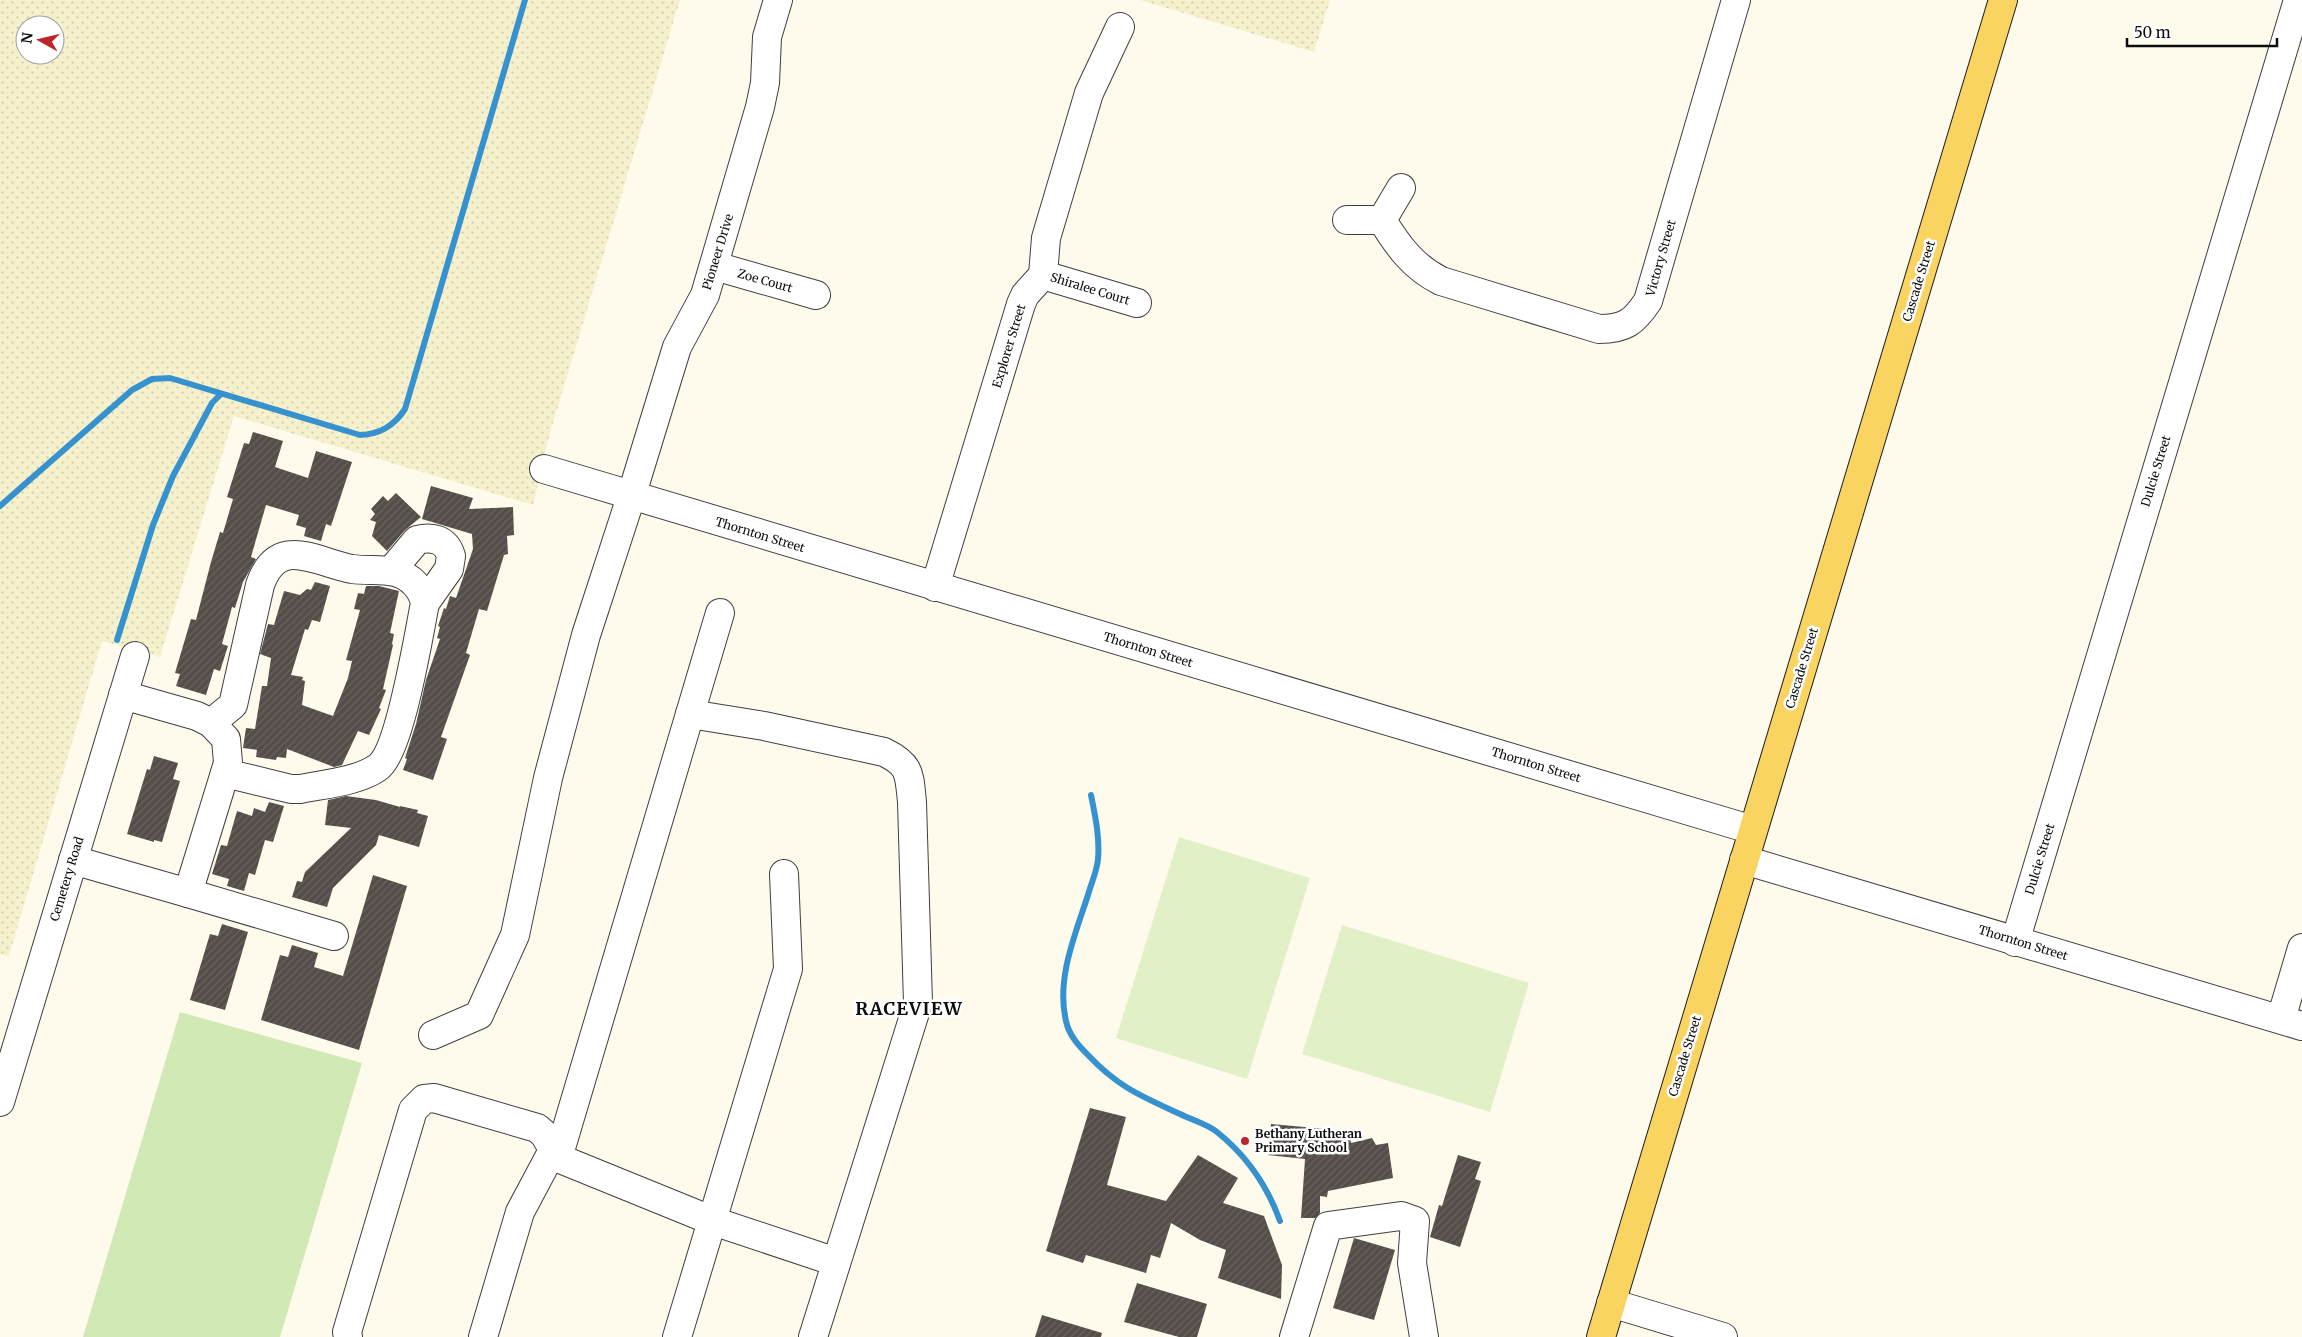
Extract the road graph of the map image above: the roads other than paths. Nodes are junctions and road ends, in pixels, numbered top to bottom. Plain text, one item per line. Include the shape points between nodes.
1 (778, 0) edge
2 (1736, 0) edge
3 (2003, 0) edge
4 (2298, 0) edge
5 (1120, 27) dead end
6 (1400, 188) dead end
7 (1347, 220) dead end
8 (1382, 220) junction
9 (714, 266) junction
10 (1044, 275) junction
11 (816, 295) dead end
12 (1137, 303) dead end
13 (544, 469) dead end
14 (632, 497) junction
15 (391, 571) junction
16 (935, 587) junction
17 (425, 603) junction
18 (720, 613) dead end
19 (135, 656) dead end
20 (123, 695) junction
21 (690, 714) junction
22 (212, 723) junction
23 (225, 773) junction
24 (1753, 830) junction
25 (73, 860) junction
26 (1744, 860) junction
27 (784, 874) dead end
28 (188, 893) junction
29 (334, 936) dead end
30 (2015, 942) junction
31 (2302, 948) edge
32 (2291, 1022) edge
33 (433, 1035) dead end
34 (0, 1102) edge
35 (556, 1154) junction
36 (713, 1221) junction
37 (836, 1262) junction
38 (1611, 1303) junction
39 (348, 1337) edge
40 (484, 1337) edge
41 (678, 1337) edge
42 (814, 1337) edge
43 (1294, 1337) edge
44 (1424, 1337) edge
45 (1601, 1337) edge
46 (1723, 1337) edge

1 - 9 street, Pioneer Drive via 767,37 765,83 760,108
2 - 8 street, Victory Street via 1648,301 1627,325 1599,329 1441,281 1410,260
3 - 24 main road, Cascade Street
4 - 30 street, Dulcie Street
5 - 10 street via 1089,93 1046,238
6 - 8 street
7 - 8 street
9 - 11 street, Zoe Court
9 - 14 street, Pioneer Drive via 705,295 677,347
10 - 12 street, Shiralee Court
10 - 16 street, Explorer Street via 1021,304
13 - 14 street, Thornton Street
14 - 16 street, Thornton Street
14 - 33 street, Pioneer Drive via 586,635 553,759 515,935 479,1016
15 - 17 street via 402,574 416,585
15 - 17 street via 417,540 434,538 443,543 451,556 449,569
15 - 22 street via 350,569 292,554 264,572 233,704
16 - 24 street, Thornton Street
17 - 23 street via 408,696 380,767 366,775 300,790
18 - 21 street
19 - 20 street, Cemetery Road
20 - 22 street
20 - 25 street, Cemetery Road
21 - 35 street
21 - 37 street via 884,752 900,760 908,772 912,802 918,1003
22 - 23 street via 226,739 228,763
23 - 28 street
24 - 26 main road, Cascade Street
25 - 28 street
25 - 34 street, Cemetery Road
26 - 30 street, Thornton Street
26 - 38 main road, Cascade Street
27 - 36 street via 788,969
28 - 29 street
30 - 32 street, Thornton Street
31 - 32 street
35 - 36 street
35 - 39 street via 537,1128 434,1098 424,1099 414,1110
35 - 40 street via 520,1212
36 - 37 street
36 - 41 street
37 - 42 street
38 - 45 main road, Cascade Street
38 - 46 street
43 - 44 street via 1328,1226 1401,1216 1415,1221 1412,1263

